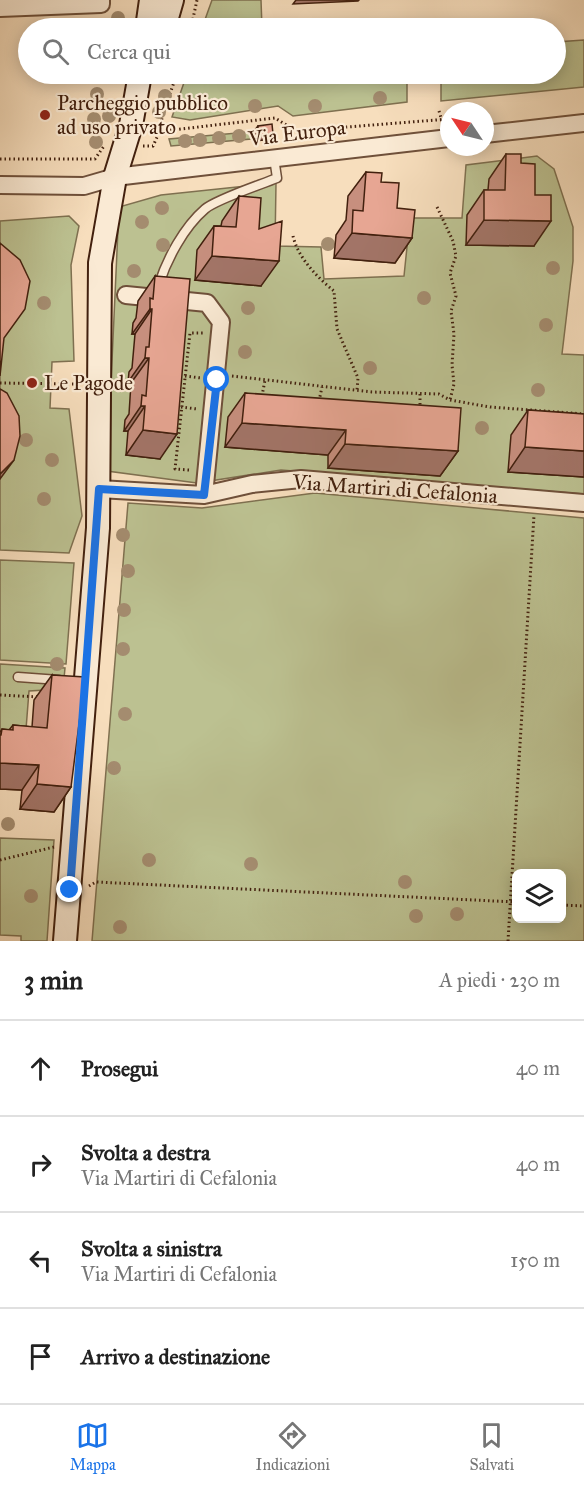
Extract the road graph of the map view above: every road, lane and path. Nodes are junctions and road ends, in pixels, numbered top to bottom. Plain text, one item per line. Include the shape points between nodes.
1 (101, 0) edge
2 (151, 0) edge
3 (172, 0) edge
4 (197, 0) edge
5 (11, 5) edge
6 (148, 18) edge
7 (167, 18) edge
8 (193, 18) edge
9 (138, 84) edge
10 (145, 84) edge
11 (173, 84) edge
12 (439, 111) dead end
13 (440, 114) edge
14 (440, 120) edge
15 (584, 123) edge
16 (131, 125) junction
17 (159, 133) junction
18 (440, 133) edge
19 (494, 133) edge
20 (101, 146) dead end
21 (153, 146) dead end
22 (274, 158) junction
23 (0, 159) edge
24 (115, 177) junction
25 (0, 185) edge
26 (437, 207) dead end
27 (293, 236) dead end
28 (159, 284) edge
29 (126, 295) dead end
30 (190, 333) edge
31 (217, 374) junction
32 (265, 380) junction
33 (0, 383) edge
34 (84, 384) dead end
35 (322, 387) junction
36 (357, 390) junction
37 (372, 392) junction
38 (420, 394) junction
39 (261, 400) edge
40 (450, 400) junction
41 (370, 402) edge
42 (318, 409) edge
43 (549, 410) junction
44 (420, 412) edge
45 (584, 414) edge
46 (547, 421) edge
47 (175, 469) dead end
48 (99, 489) junction
49 (204, 495) junction
50 (584, 503) edge
51 (534, 514) dead end
52 (18, 677) dead end
53 (87, 682) junction
54 (0, 695) edge
55 (44, 697) dead end
56 (74, 845) junction
57 (0, 860) edge
58 (70, 890) junction
59 (510, 901) junction
60 (566, 905) edge
61 (584, 906) edge
62 (65, 941) edge
63 (508, 941) edge

1 - 5 street via 101,4
2 - 6 street
3 - 7 street
4 - 8 path
9 - 16 street
10 - 16 street
11 - 17 path
12 - 13 path
14 - 17 path via 296,131 275,118
15 - 19 street
16 - 24 street
17 - 21 path
18 - 22 street, Via Europa
20 - 23 path via 95,159
22 - 24 street, Via Europa
22 - 28 lane via 277,178 205,208 182,237
24 - 25 street via 84,186
24 - 48 street via 98,295
26 - 40 path via 456,256 450,273 456,296 451,311 454,384
27 - 36 path via 317,277 334,291 337,329 358,378
29 - 31 street via 207,303 221,322
30 - 47 path
31 - 32 path
31 - 49 street
32 - 35 path
32 - 39 path
33 - 34 path
35 - 36 path
35 - 42 path
36 - 37 path
37 - 38 path
37 - 41 path
38 - 40 path via 439,394
38 - 44 path
40 - 43 path
43 - 45 path
43 - 46 path
48 - 49 street, Via Martiri di Cefalonia
48 - 53 street
49 - 50 street, Via Martiri di Cefalonia via 252,484 301,479
51 - 59 path
52 - 53 lane
53 - 56 street
54 - 55 path
56 - 57 path
56 - 58 street
58 - 59 path via 96,882
58 - 62 street
59 - 63 path
60 - 61 path

